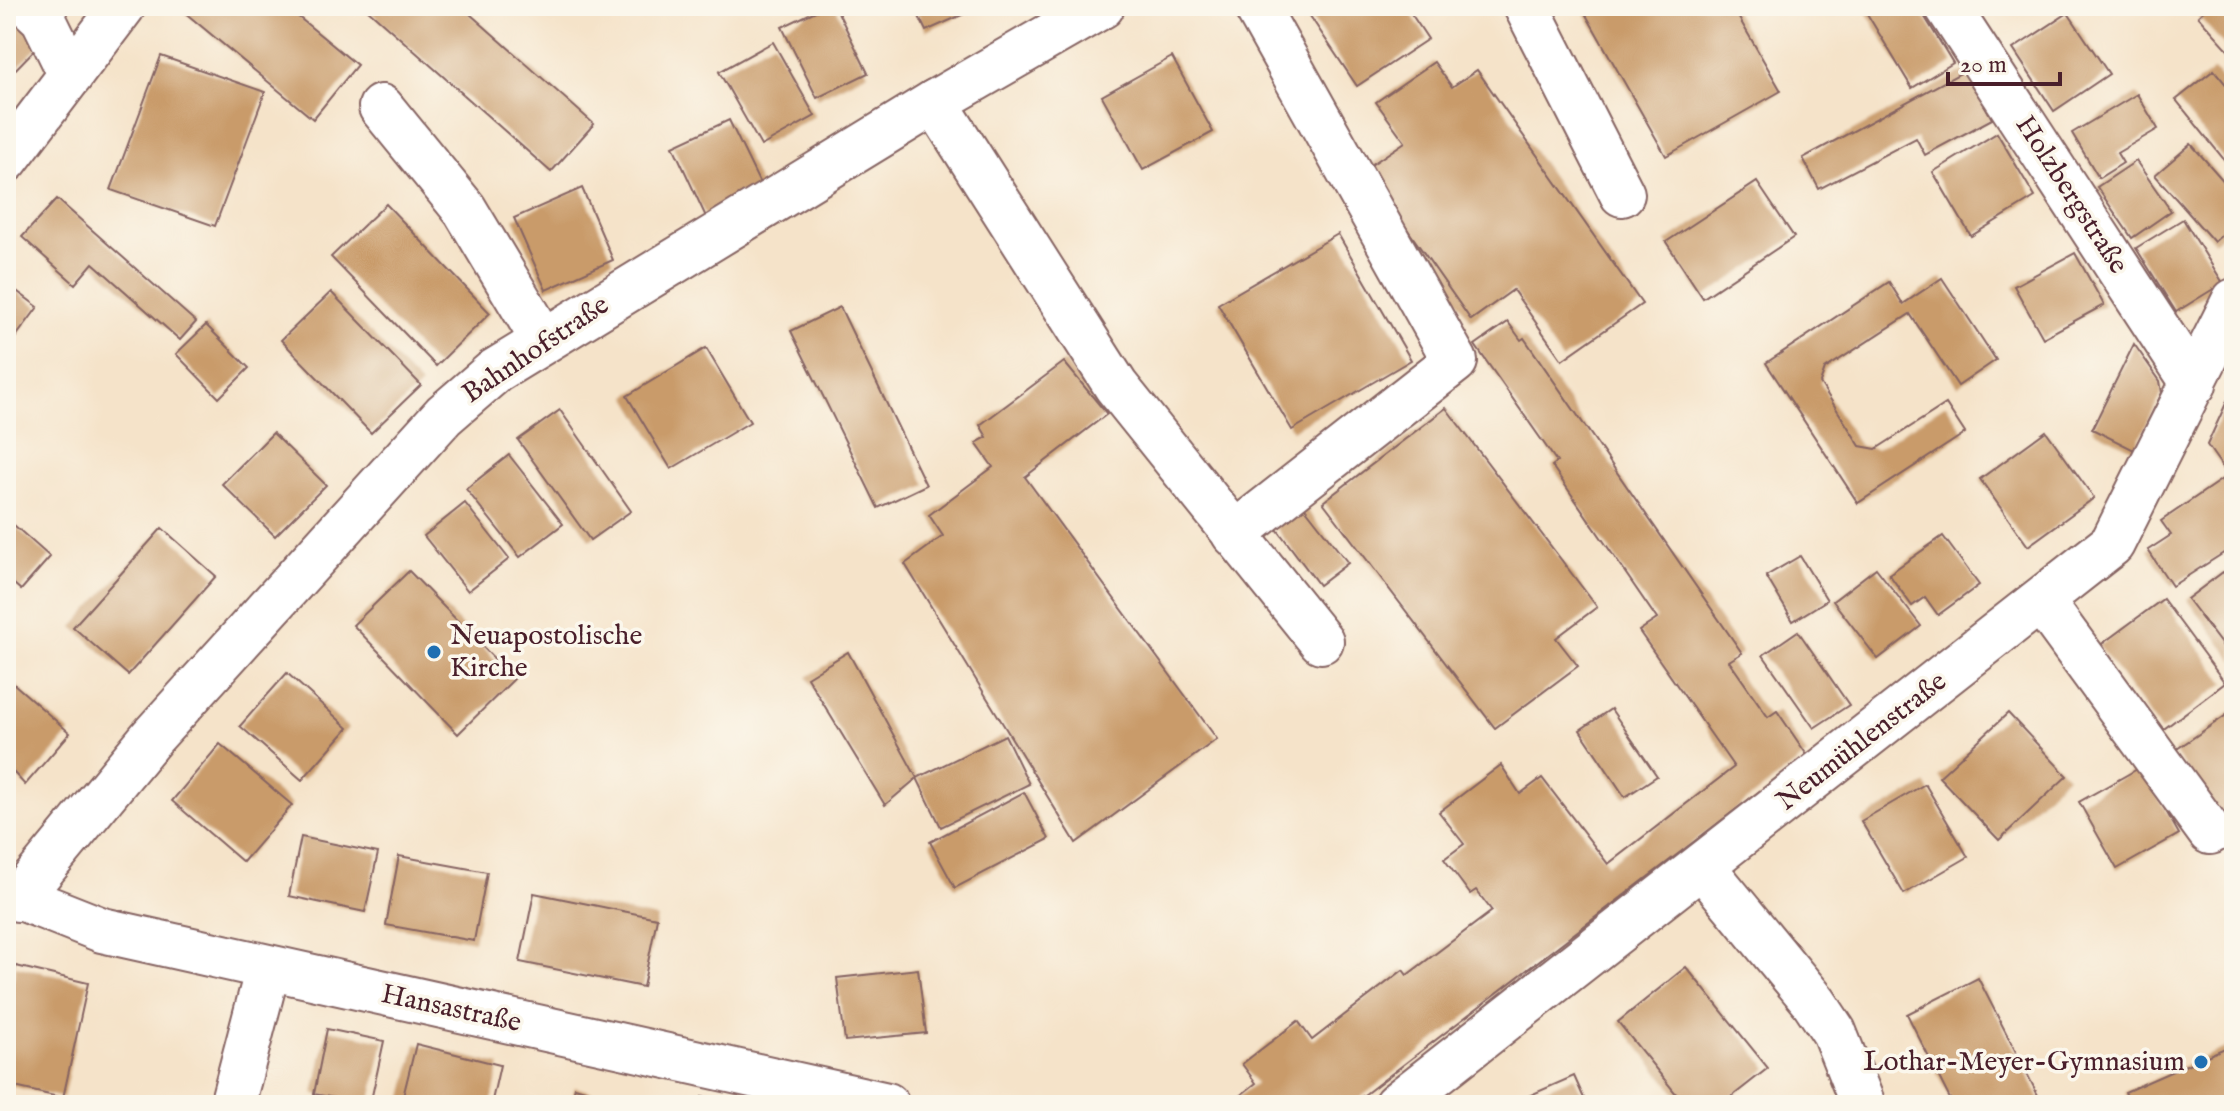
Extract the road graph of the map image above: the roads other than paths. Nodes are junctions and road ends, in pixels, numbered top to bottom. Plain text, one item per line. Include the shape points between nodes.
1 (30, 6) edge
2 (123, 6) edge
3 (1102, 6) edge
4 (1256, 6) edge
5 (1526, 6) edge
6 (1947, 6) edge
7 (71, 75) junction
8 (935, 102) junction
9 (381, 107) dead end
10 (6, 160) edge
11 (1622, 194) dead end
12 (2234, 301) edge
13 (543, 340) junction
14 (2194, 384) junction
15 (1234, 534) junction
16 (2042, 602) junction
17 (1321, 641) dead end
18 (2210, 832) dead end
19 (1702, 866) junction
20 (12, 896) edge
21 (268, 968) junction
22 (1438, 1090) edge
23 (232, 1105) edge
24 (887, 1105) edge
25 (1396, 1105) edge
26 (1863, 1105) edge

1 - 7 street via 43,18
2 - 7 street
3 - 8 street, Bahnhofstraße
4 - 15 street via 1455,361
5 - 11 street
6 - 14 street, Holzbergstraße
7 - 10 street
8 - 13 street, Bahnhofstraße
8 - 15 street via 1116,386
9 - 13 street via 465,210
12 - 14 street, Neumühlenstraße
13 - 20 street, Bahnhofstraße via 495,371 444,415
14 - 16 street, Neumühlenstraße via 2112,544
15 - 17 street
16 - 18 street
16 - 19 street, Neumühlenstraße
19 - 22 street, Neumühlenstraße
19 - 26 street via 1814,1002 1834,1032
20 - 21 street, Hansastraße via 102,930
21 - 23 street
21 - 24 street, Hansastraße
22 - 25 street, Neumühlenstraße

